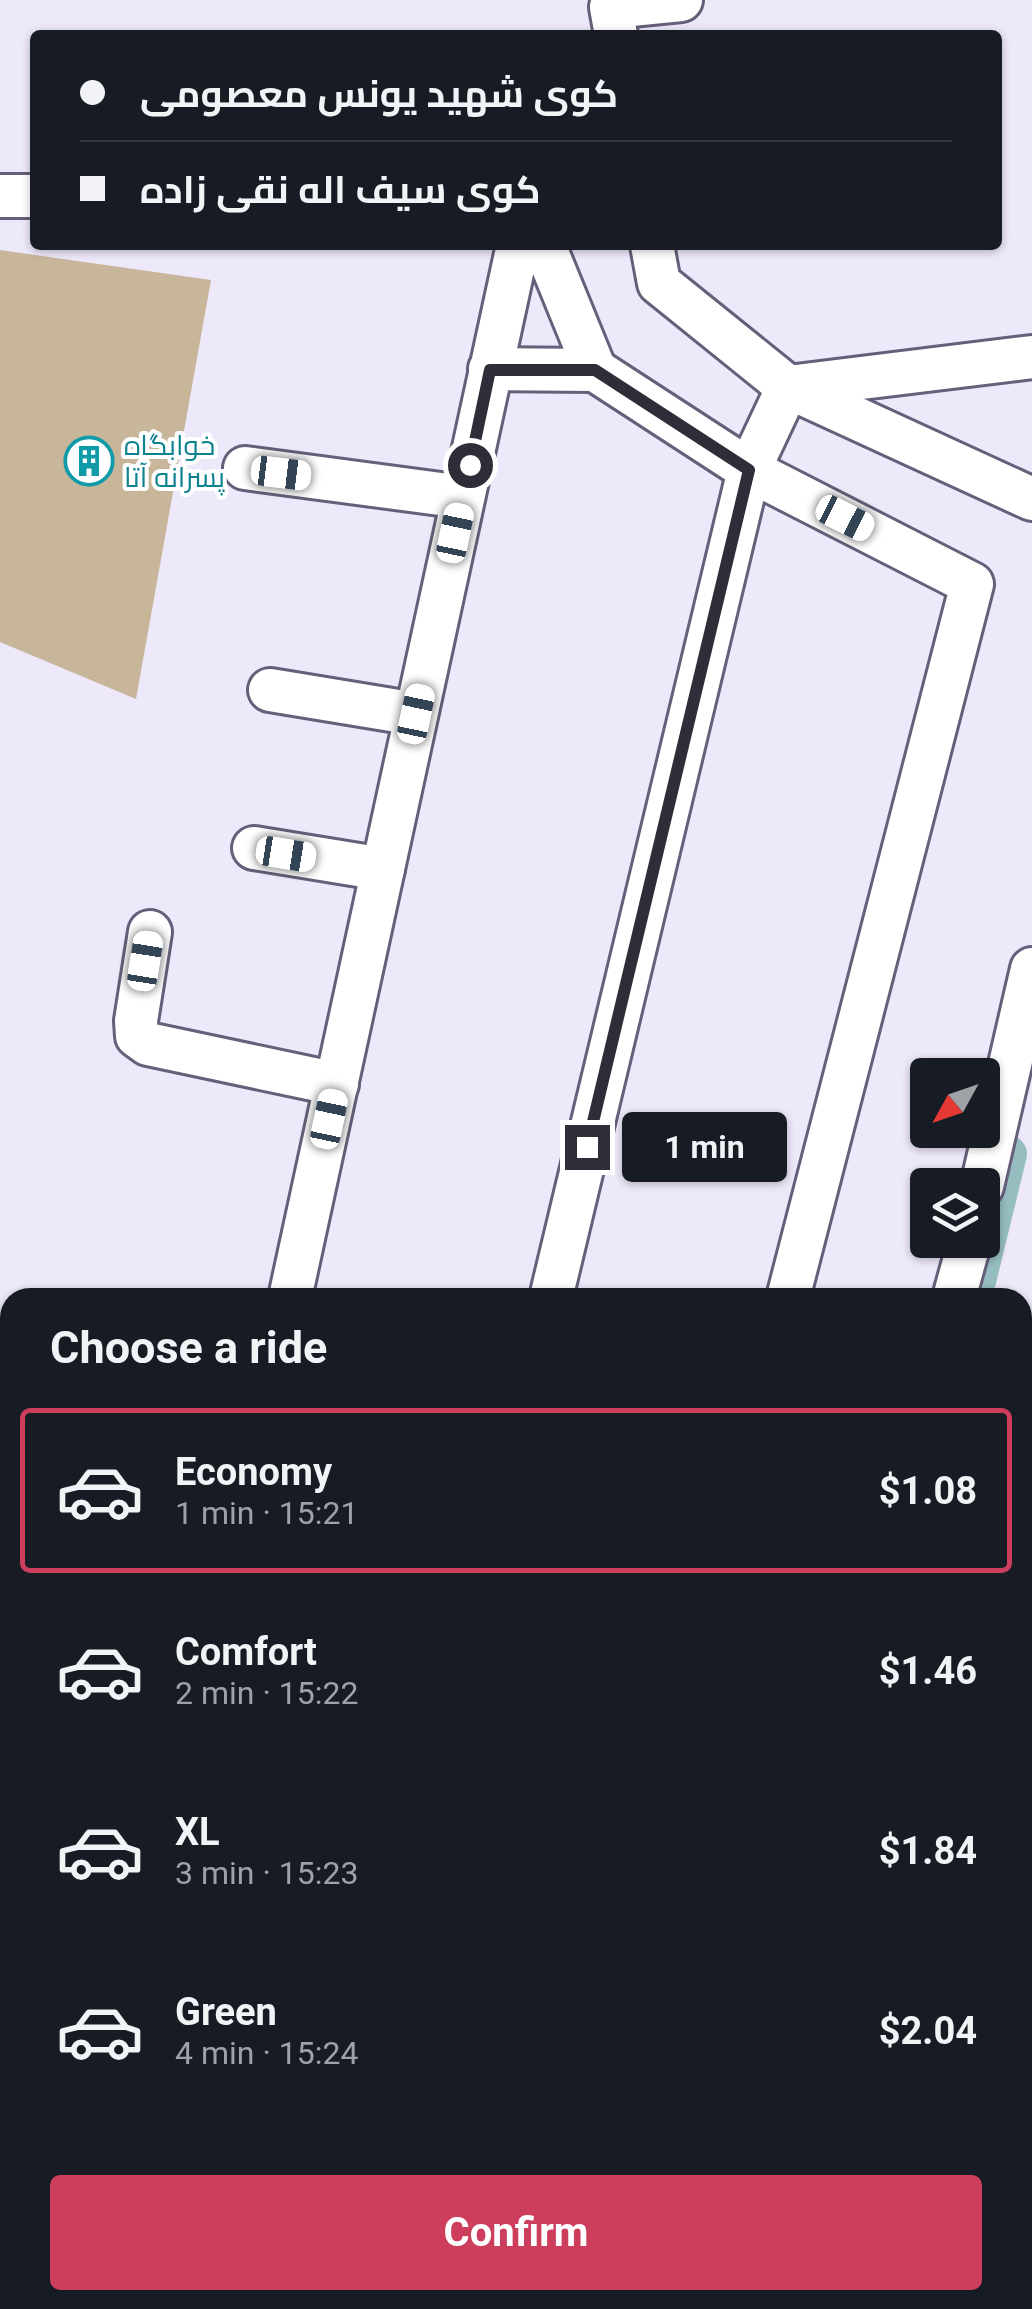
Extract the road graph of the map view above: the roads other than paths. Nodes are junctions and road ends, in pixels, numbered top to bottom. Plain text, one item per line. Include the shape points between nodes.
1 (681, 0) edge
2 (609, 19) edge
3 (0, 196) edge
4 (30, 196) edge
5 (517, 250) edge
6 (546, 250) edge
7 (653, 250) edge
8 (1032, 357) edge
9 (490, 370) junction
10 (595, 370) junction
11 (788, 388) junction
12 (245, 468) dead end
13 (749, 470) junction
14 (463, 497) junction
15 (1032, 499) edge
16 (270, 690) dead end
17 (416, 714) junction
18 (254, 848) dead end
19 (383, 869) junction
20 (150, 932) dead end
21 (1032, 969) edge
22 (336, 1084) junction
23 (986, 1168) edge
24 (965, 1258) edge
25 (292, 1288) edge
26 (553, 1288) edge
27 (791, 1288) edge
28 (957, 1288) edge

1 - 2 street
3 - 4 street
5 - 9 street
6 - 10 street
7 - 11 street via 659,283
8 - 11 street
9 - 10 street
9 - 14 street
10 - 13 street
11 - 13 street
11 - 15 street
12 - 14 street
13 - 26 street
13 - 27 street via 972,584
14 - 17 street
16 - 17 street
17 - 19 street
18 - 19 street
19 - 22 street
20 - 22 street via 138,1036 148,1044
21 - 23 street
22 - 25 street
24 - 28 street

